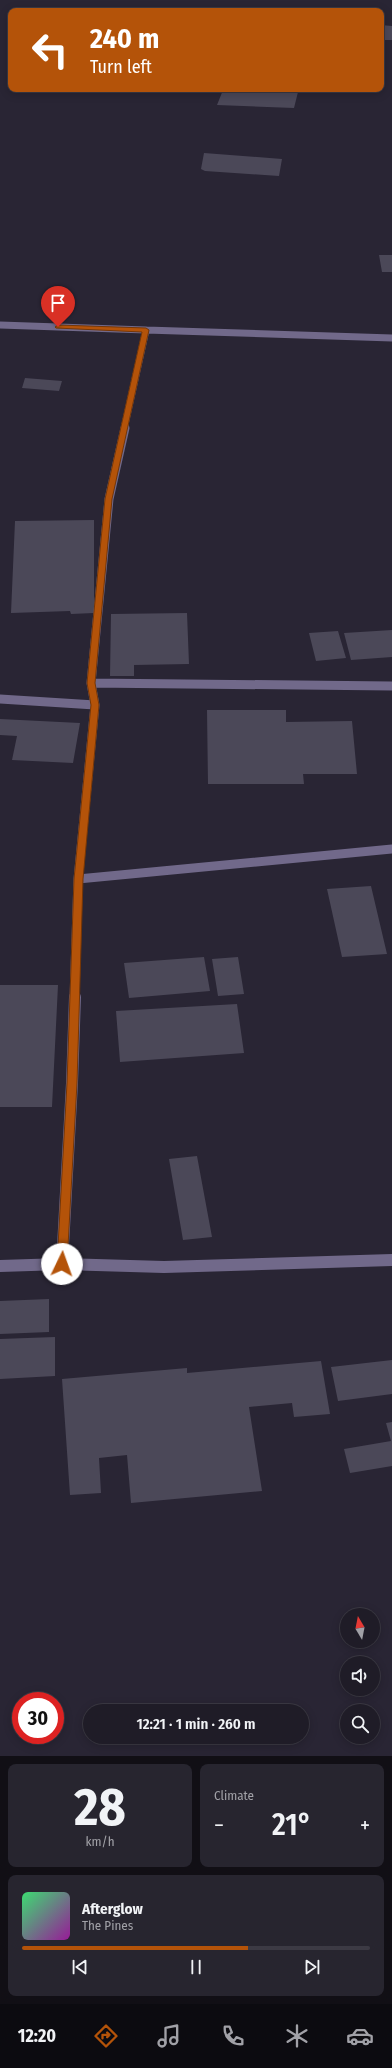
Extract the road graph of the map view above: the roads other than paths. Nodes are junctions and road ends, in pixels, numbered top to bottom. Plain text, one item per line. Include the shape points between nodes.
1 (0, 325) edge
2 (146, 330) junction
3 (392, 338) edge
4 (91, 683) junction
5 (392, 686) edge
6 (0, 699) edge
7 (95, 705) junction
8 (392, 849) edge
9 (78, 879) junction
10 (392, 1260) edge
11 (62, 1264) junction
12 (0, 1266) edge

1 - 2 street
2 - 3 street
2 - 4 street via 109,499
4 - 5 street
4 - 7 street
6 - 7 street
7 - 9 street
8 - 9 street
9 - 11 street via 72,1083
10 - 11 street via 164,1267
11 - 12 street

